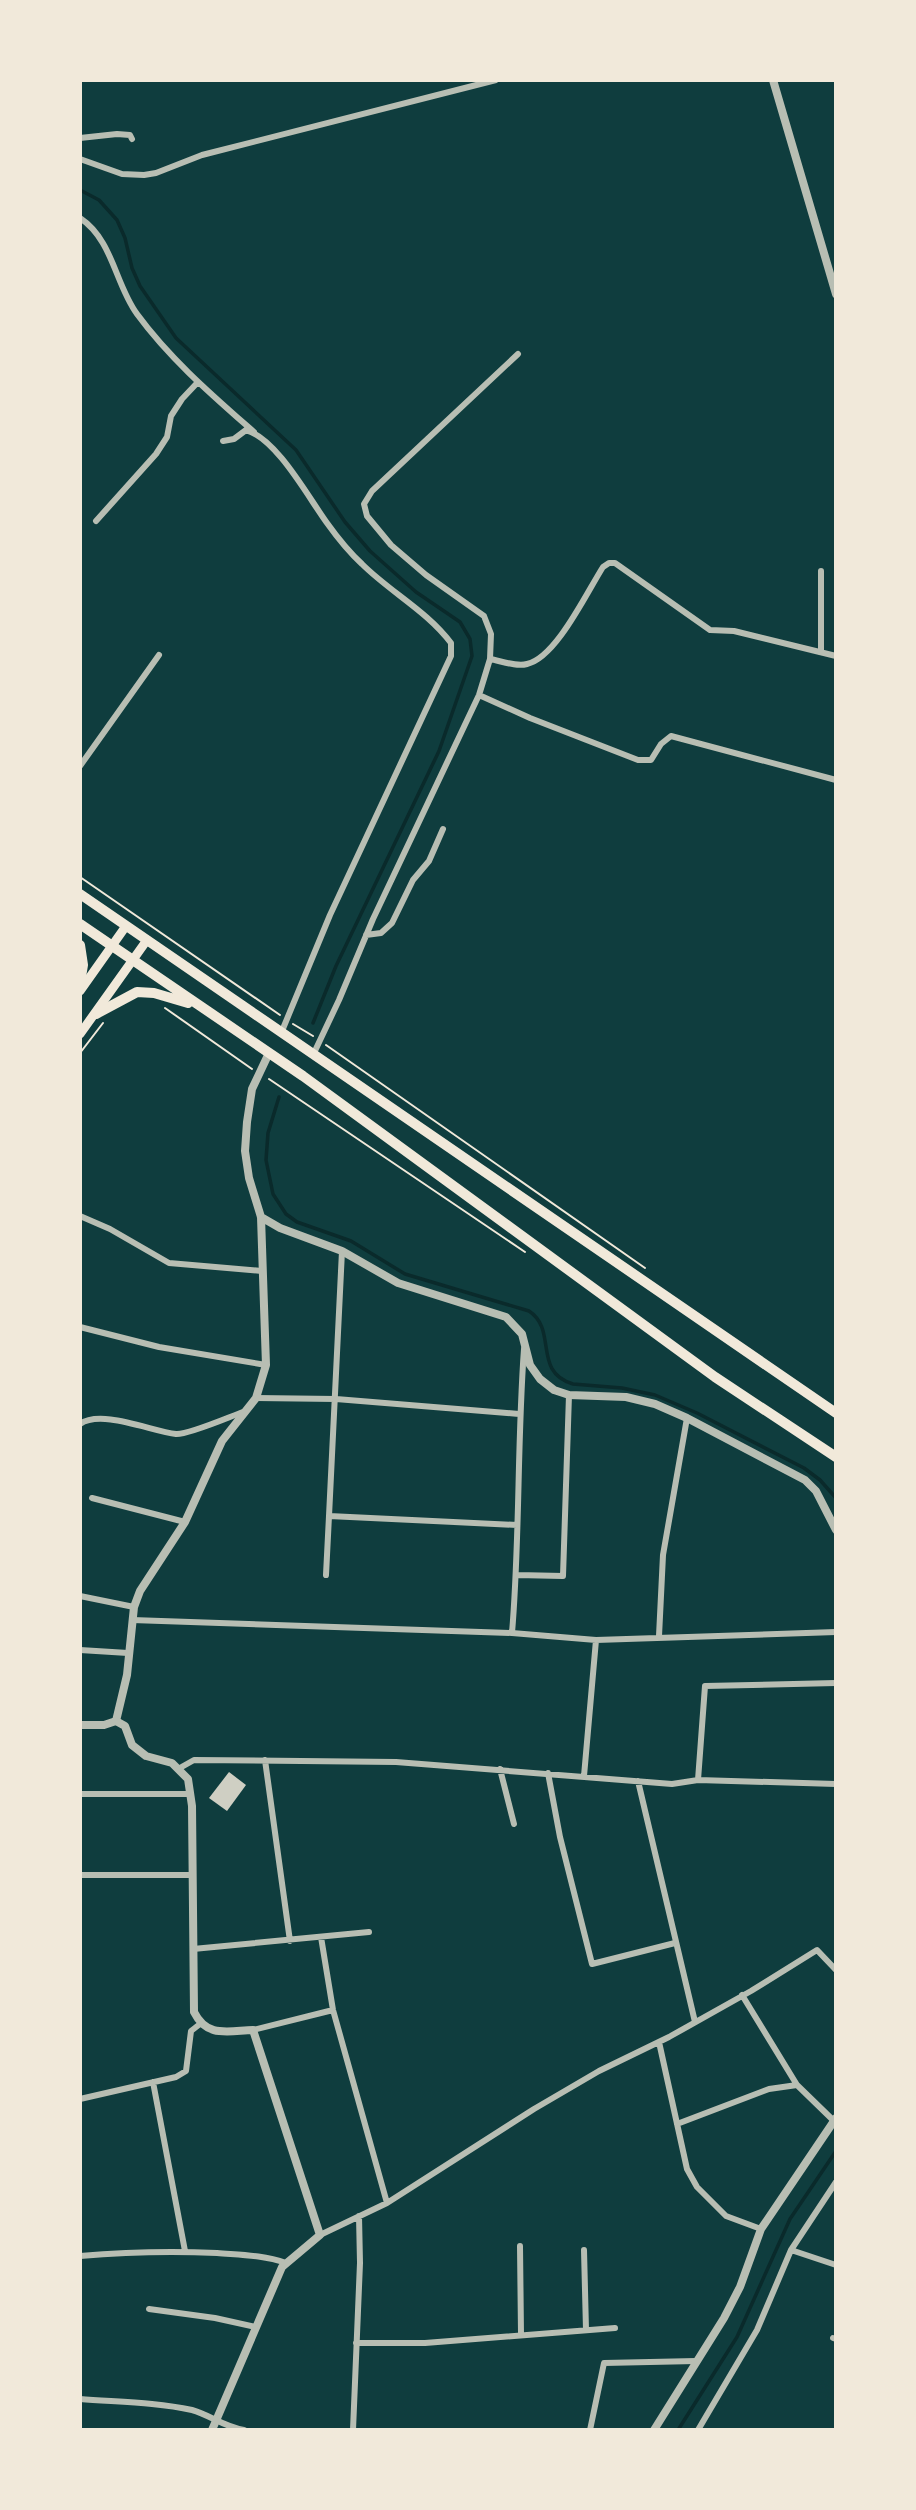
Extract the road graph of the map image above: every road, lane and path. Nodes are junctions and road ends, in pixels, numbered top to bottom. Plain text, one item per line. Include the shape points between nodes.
1 (496, 80) edge
2 (773, 80) edge
3 (80, 138) edge
4 (132, 139) dead end
5 (80, 159) edge
6 (80, 218) edge
7 (835, 294) edge
8 (518, 354) dead end
9 (198, 382) junction
10 (256, 433) junction
11 (223, 441) dead end
12 (96, 521) dead end
13 (821, 571) dead end
14 (821, 652) junction
15 (159, 655) dead end
16 (835, 656) edge
17 (489, 659) junction
18 (479, 695) junction
19 (80, 766) edge
20 (835, 780) edge
21 (443, 829) dead end
22 (80, 877) edge
23 (80, 894) edge
24 (80, 924) edge
25 (126, 926) junction
26 (366, 934) junction
27 (147, 940) junction
28 (80, 945) edge
29 (112, 946) junction
30 (133, 961) junction
31 (80, 984) edge
32 (80, 991) edge
33 (164, 1007) dead end
34 (204, 1009) junction
35 (101, 1016) junction
36 (285, 1025) junction
37 (80, 1034) edge
38 (320, 1040) junction
39 (80, 1053) edge
40 (269, 1053) junction
41 (314, 1053) junction
42 (259, 1074) junction
43 (80, 1216) edge
44 (261, 1217) junction
45 (342, 1251) junction
46 (525, 1252) dead end
47 (648, 1270) dead end
48 (262, 1271) junction
49 (80, 1327) edge
50 (524, 1348) junction
51 (266, 1365) junction
52 (569, 1395) junction
53 (256, 1398) junction
54 (336, 1399) junction
55 (246, 1411) junction
56 (835, 1413) edge
57 (519, 1414) junction
58 (687, 1418) junction
59 (80, 1424) edge
60 (835, 1457) edge
61 (92, 1498) dead end
62 (329, 1516) junction
63 (185, 1522) junction
64 (517, 1525) junction
65 (835, 1530) edge
66 (517, 1574) junction
67 (326, 1575) dead end
68 (80, 1597) edge
69 (134, 1607) junction
70 (132, 1620) junction
71 (835, 1632) edge
72 (512, 1633) junction
73 (659, 1636) junction
74 (596, 1640) junction
75 (80, 1650) edge
76 (128, 1653) junction
77 (835, 1683) edge
78 (116, 1721) junction
79 (80, 1724) edge
80 (265, 1760) junction
81 (178, 1769) junction
82 (500, 1769) junction
83 (548, 1773) junction
84 (584, 1776) junction
85 (698, 1780) junction
86 (638, 1781) junction
87 (835, 1784) edge
88 (80, 1794) edge
89 (190, 1794) junction
90 (514, 1824) dead end
91 (80, 1874) edge
92 (192, 1875) junction
93 (369, 1933) dead end
94 (321, 1937) junction
95 (290, 1941) junction
96 (675, 1943) junction
97 (193, 1949) junction
98 (835, 1970) edge
99 (742, 1996) junction
100 (333, 2010) junction
101 (695, 2022) junction
102 (200, 2024) junction
103 (253, 2030) junction
104 (659, 2042) junction
105 (153, 2082) junction
106 (797, 2085) junction
107 (80, 2099) edge
108 (835, 2119) edge
109 (677, 2124) junction
110 (835, 2182) edge
111 (387, 2203) junction
112 (359, 2216) junction
113 (761, 2229) junction
114 (320, 2235) junction
115 (520, 2246) dead end
116 (792, 2249) junction
117 (584, 2250) dead end
118 (185, 2251) junction
119 (80, 2256) edge
120 (286, 2263) junction
121 (835, 2265) edge
122 (149, 2309) dead end
123 (256, 2327) junction
124 (615, 2328) dead end
125 (586, 2330) junction
126 (521, 2334) junction
127 (356, 2343) junction
128 (696, 2361) junction
129 (80, 2399) edge
130 (213, 2425) edge
131 (244, 2430) edge
132 (353, 2430) edge
133 (590, 2430) edge
134 (654, 2430) edge
135 (698, 2430) edge

1 - 5 street via 202,155 156,173 122,174
2 - 7 street
3 - 4 street via 117,134
6 - 9 street via 93,227 134,310
8 - 17 street via 372,491 364,504 391,545 484,616 491,634
9 - 10 street
9 - 12 street via 171,416 167,437 156,454
10 - 11 street via 246,430
10 - 36 street via 290,467 362,564 451,643 450,656 330,915
13 - 14 street
14 - 16 street
14 - 17 street via 734,631 710,630 609,563 543,657 525,665
15 - 19 street
17 - 18 street
18 - 20 street via 638,760 651,760 671,736
18 - 26 street
21 - 26 street via 392,923 381,933
22 - 36 path via 267,1004
23 - 25 highway
24 - 29 highway
25 - 27 highway
25 - 29 main road
26 - 38 street
27 - 30 main road
27 - 36 highway
28 - 31 highway
29 - 30 highway
29 - 32 main road
30 - 34 highway
30 - 35 main road
33 - 42 path
34 - 35 highway via 172,997 137,992
34 - 40 highway
35 - 37 main road
35 - 39 path
36 - 38 path
36 - 41 highway
38 - 41 street
38 - 47 path
40 - 42 street
40 - 60 highway via 715,1377
41 - 56 highway
42 - 44 street via 252,1089 245,1151
42 - 46 path
43 - 48 street via 169,1263
44 - 45 street
44 - 48 street
45 - 50 street via 398,1283 506,1317 522,1334
45 - 54 street
48 - 51 street
49 - 51 street via 159,1347
50 - 52 street via 540,1379
50 - 57 street
51 - 53 street
52 - 58 street via 626,1397
52 - 66 street via 562,1576
53 - 54 street
53 - 55 street
54 - 57 street
54 - 62 street
55 - 59 street via 179,1434 102,1419
55 - 63 street via 222,1441
57 - 64 street
58 - 65 street via 805,1480 816,1491
58 - 73 street via 663,1555
61 - 63 street
62 - 64 street
62 - 67 street
63 - 69 street
64 - 66 street
66 - 72 street
68 - 69 street
69 - 70 street
70 - 72 street
70 - 76 street
71 - 73 street
72 - 74 street
73 - 74 street
74 - 84 street
75 - 76 street
76 - 78 street
77 - 85 street via 705,1686
78 - 79 street
78 - 81 street via 125,1726 132,1745 146,1756
80 - 81 street via 194,1760
80 - 82 street
80 - 95 street
81 - 89 street via 188,1779
82 - 83 street
82 - 90 street
83 - 84 street
83 - 96 street via 592,1964
84 - 86 street
85 - 86 street via 673,1784
85 - 87 street
86 - 96 street
88 - 89 street
89 - 92 street
91 - 92 street
92 - 97 street
93 - 94 street
94 - 95 street
94 - 100 street
95 - 97 street
96 - 101 street
97 - 102 street via 194,2012
98 - 99 street via 817,1950
99 - 101 street
99 - 106 street
100 - 103 street
100 - 111 street
101 - 104 street
102 - 103 street via 213,2031
102 - 105 street via 191,2031 186,2071
103 - 114 street
104 - 109 street
104 - 111 street via 534,2109
105 - 107 street
105 - 118 street
106 - 108 street
106 - 109 street via 769,2089
108 - 113 street
109 - 113 street via 687,2169 697,2188 726,2216
110 - 116 street
111 - 112 street
112 - 114 street
112 - 127 street
113 - 128 street via 740,2287
114 - 120 street
115 - 126 street
116 - 121 street
116 - 135 street via 757,2330
117 - 125 street
118 - 119 street
118 - 120 street via 265,2256
120 - 123 street
122 - 123 street
123 - 130 street
124 - 125 street
125 - 126 street
126 - 127 street via 425,2343
127 - 132 street
128 - 133 street via 604,2363
128 - 134 street
129 - 130 street via 195,2411
130 - 131 street

